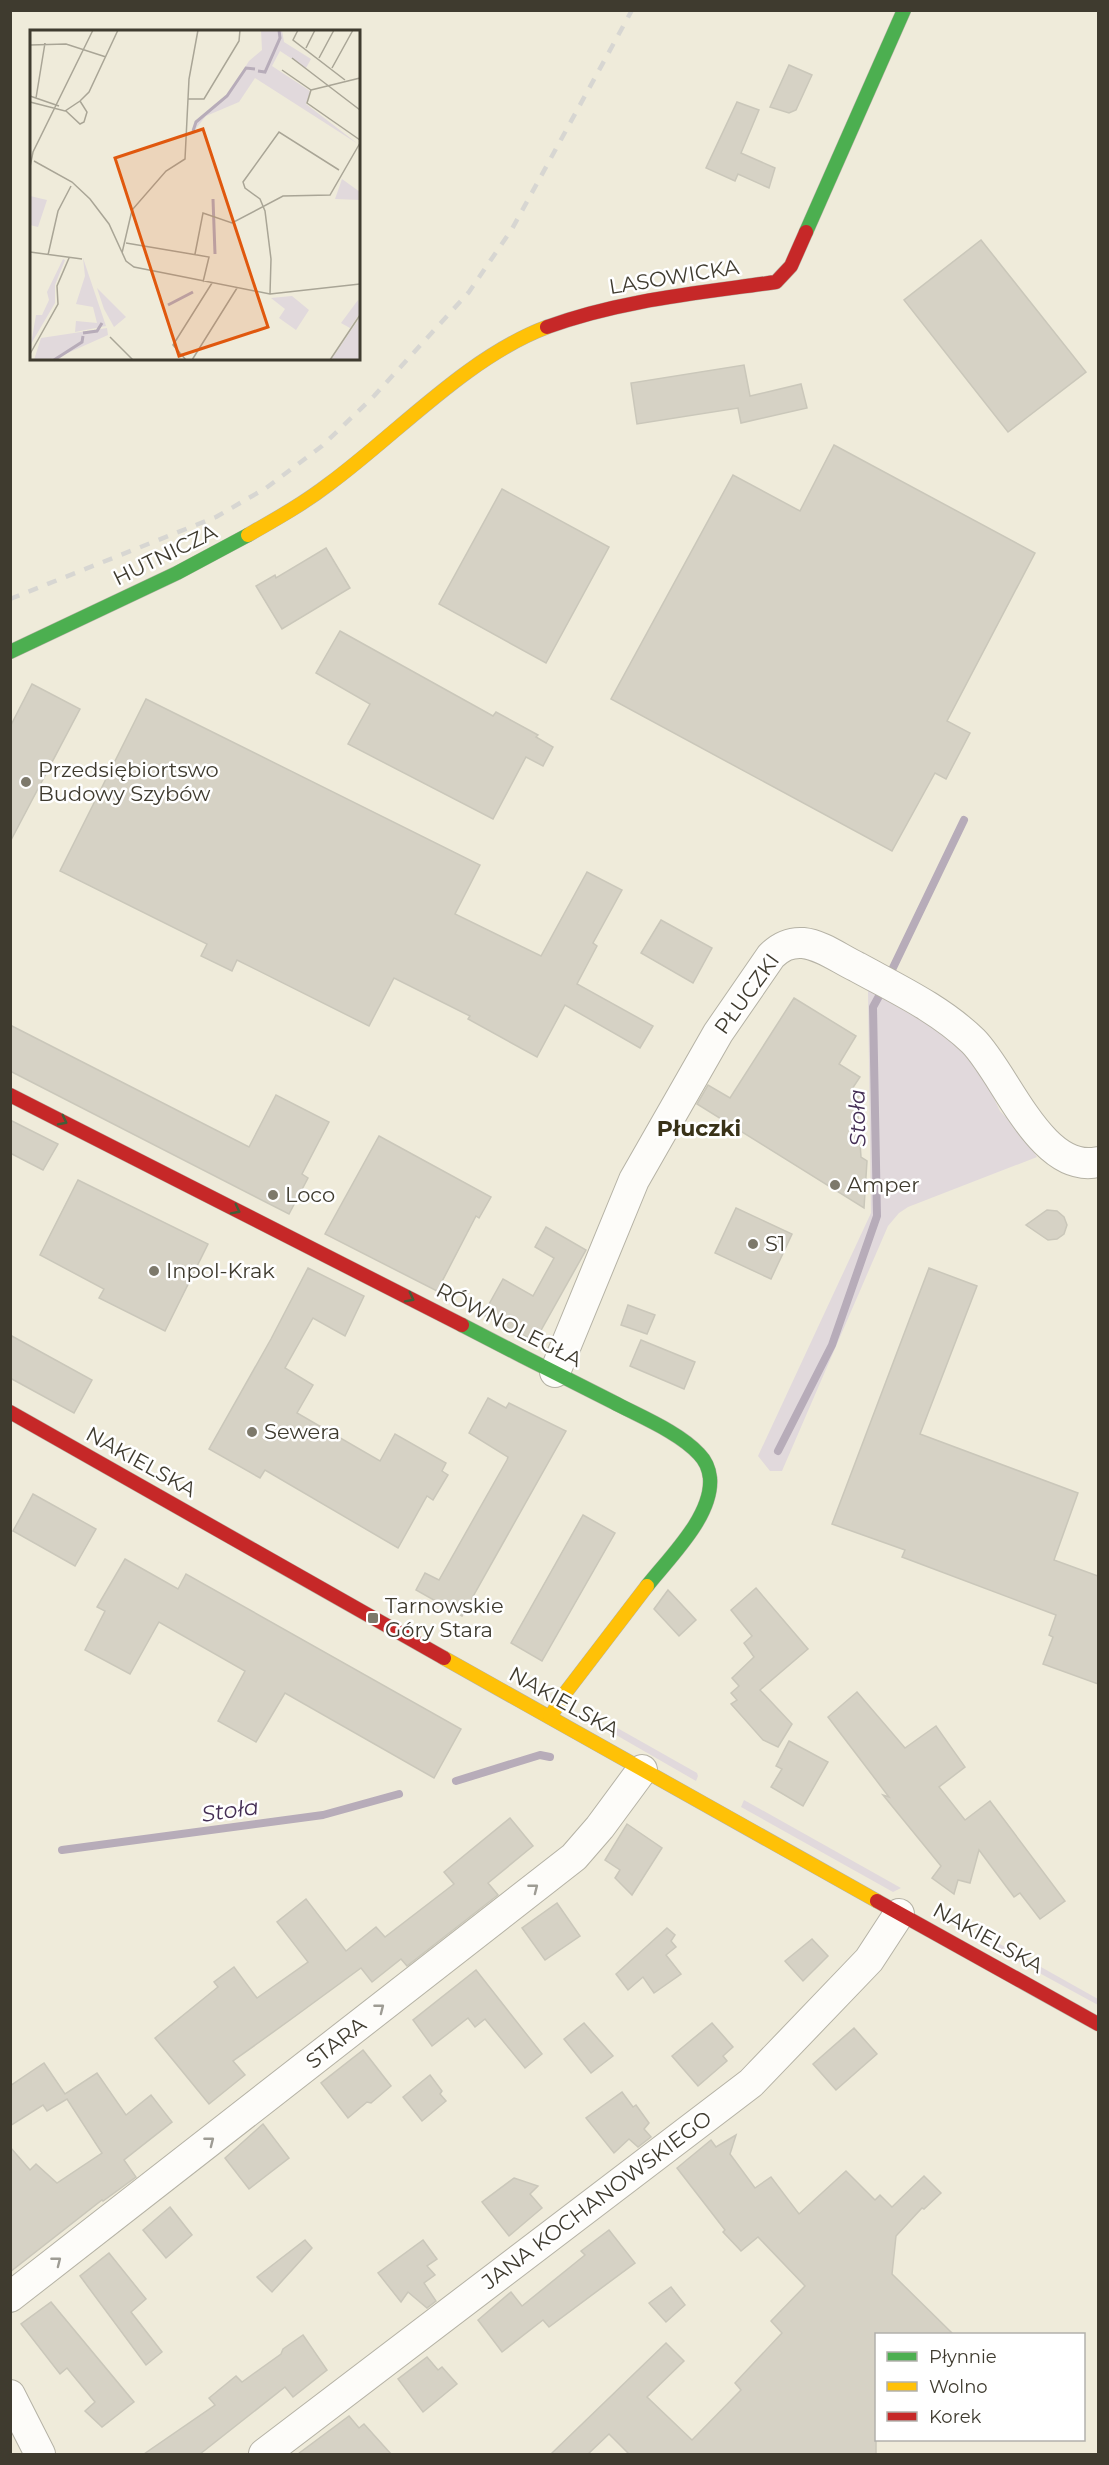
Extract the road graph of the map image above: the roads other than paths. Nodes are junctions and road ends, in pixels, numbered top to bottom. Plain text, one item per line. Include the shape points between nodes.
1 (904, 10) edge
2 (331, 483) joint
3 (10, 652) edge
4 (10, 1095) edge
5 (1098, 1162) edge
6 (555, 1372) junction
7 (10, 1412) edge
8 (550, 1717) junction
9 (642, 1770) junction
10 (899, 1914) junction
11 (1098, 2024) edge
12 (10, 2297) edge
13 (10, 2395) edge
14 (40, 2454) edge
15 (264, 2454) edge

1 - 2 street, LASOWICKA via 791,266 776,282 628,303 531,333 483,362 413,414
2 - 3 street, HUTNICZA via 257,532
4 -> 6 street, RÓWNOLEGŁA
5 - 6 street, PŁUCZKI via 1071,1159 1051,1148 975,1043 937,1012 829,953 803,943 790,943 771,956 718,1033 634,1180
6 - 8 street, RÓWNOLEGŁA via 687,1444 707,1462 711,1476 702,1515
7 - 8 street, NAKIELSKA
8 - 9 street, NAKIELSKA
9 - 10 street, NAKIELSKA
12 -> 9 street, STARA via 574,1857
10 - 11 street, NAKIELSKA
10 - 15 street, JANA KOCHANOWSKIEGO via 869,1960 751,2083
13 - 14 street

